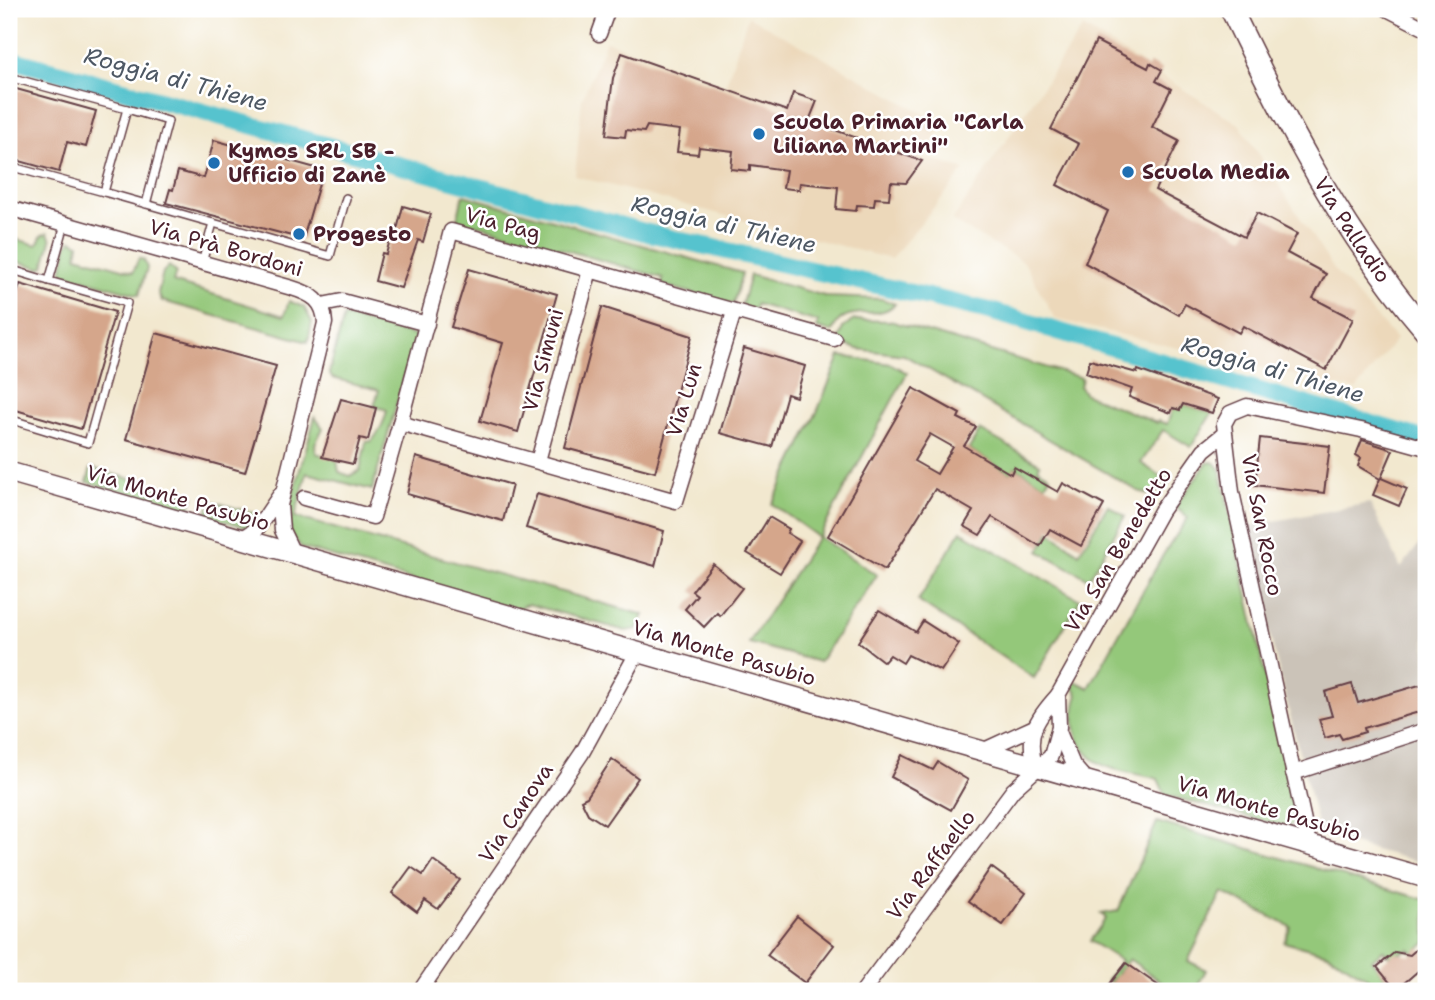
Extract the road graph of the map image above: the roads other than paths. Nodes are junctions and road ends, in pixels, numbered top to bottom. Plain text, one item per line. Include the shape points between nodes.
1 (608, 9) edge
2 (1231, 9) edge
3 (1387, 9) edge
4 (1425, 27) edge
5 (599, 34) dead end
6 (9, 77) edge
7 (127, 109) junction
8 (9, 166) edge
9 (103, 192) junction
10 (346, 198) dead end
11 (146, 204) junction
12 (9, 208) edge
13 (213, 223) junction
14 (65, 224) junction
15 (202, 263) junction
16 (11, 270) edge
17 (590, 270) junction
18 (49, 281) junction
19 (9, 288) edge
20 (322, 304) junction
21 (734, 312) junction
22 (427, 324) junction
23 (1426, 331) edge
24 (834, 339) dead end
25 (9, 419) edge
26 (400, 423) junction
27 (1224, 434) junction
28 (1426, 448) edge
29 (538, 461) junction
30 (9, 472) edge
31 (281, 492) junction
32 (304, 498) dead end
33 (240, 540) junction
34 (294, 555) junction
35 (638, 651) junction
36 (1058, 695) junction
37 (1032, 728) junction
38 (1059, 729) junction
39 (1426, 730) edge
40 (981, 751) junction
41 (1036, 768) junction
42 (1293, 773) junction
43 (1088, 782) junction
44 (1309, 845) junction
45 (1426, 878) edge
46 (420, 991) edge
47 (863, 991) edge

1 - 5 street
2 - 23 main road, Via Palladio via 1325,192 1362,249
3 - 4 street
6 - 7 lane
7 - 9 lane
7 - 11 lane via 168,121
8 - 9 lane
9 - 11 lane
10 - 13 lane via 330,256
11 - 13 lane
12 - 14 street, Via Prà Bordoni
13 - 15 lane
14 - 15 street, Via Prà Bordoni
14 - 18 lane
15 - 20 street, Via Prà Bordoni via 311,294
16 - 18 lane
16 - 19 lane
17 - 21 street, Via Pag
17 - 22 street, Via Pag via 451,231
17 - 29 street, Via Simuni
18 - 25 lane via 127,303 88,443
20 - 22 street via 342,301
20 - 31 street via 325,323
21 - 24 street, Via Pag
21 - 29 street, Via Lun via 676,501
22 - 26 street, Via Pag
26 - 29 street
26 - 32 street, Via Pag via 373,517
27 - 28 street, Via San Rocco via 1230,413 1247,406
27 - 36 street, Via San Benedetto via 1204,450 1161,511
27 - 42 street, Via San Rocco via 1232,492
30 - 33 main road, Via Monte Pasubio
31 - 33 street via 257,529
31 - 34 street via 280,518
33 - 34 main road, Via Monte Pasubio
34 - 35 main road, Via Monte Pasubio
35 - 40 main road, Via Monte Pasubio
35 - 46 street, Via Canova via 582,753
36 - 37 street, Via San Benedetto
36 - 38 street
37 - 40 street
37 - 41 street via 1031,754
38 - 41 street via 1051,756
38 - 43 street via 1073,765
39 - 42 street
40 - 41 main road, Via Monte Pasubio
41 - 43 main road, Via Monte Pasubio
41 - 47 street, Via Raffaello via 1013,790
42 - 44 street, Via San Rocco
43 - 44 main road, Via Monte Pasubio
44 - 45 main road, Via Monte Pasubio

